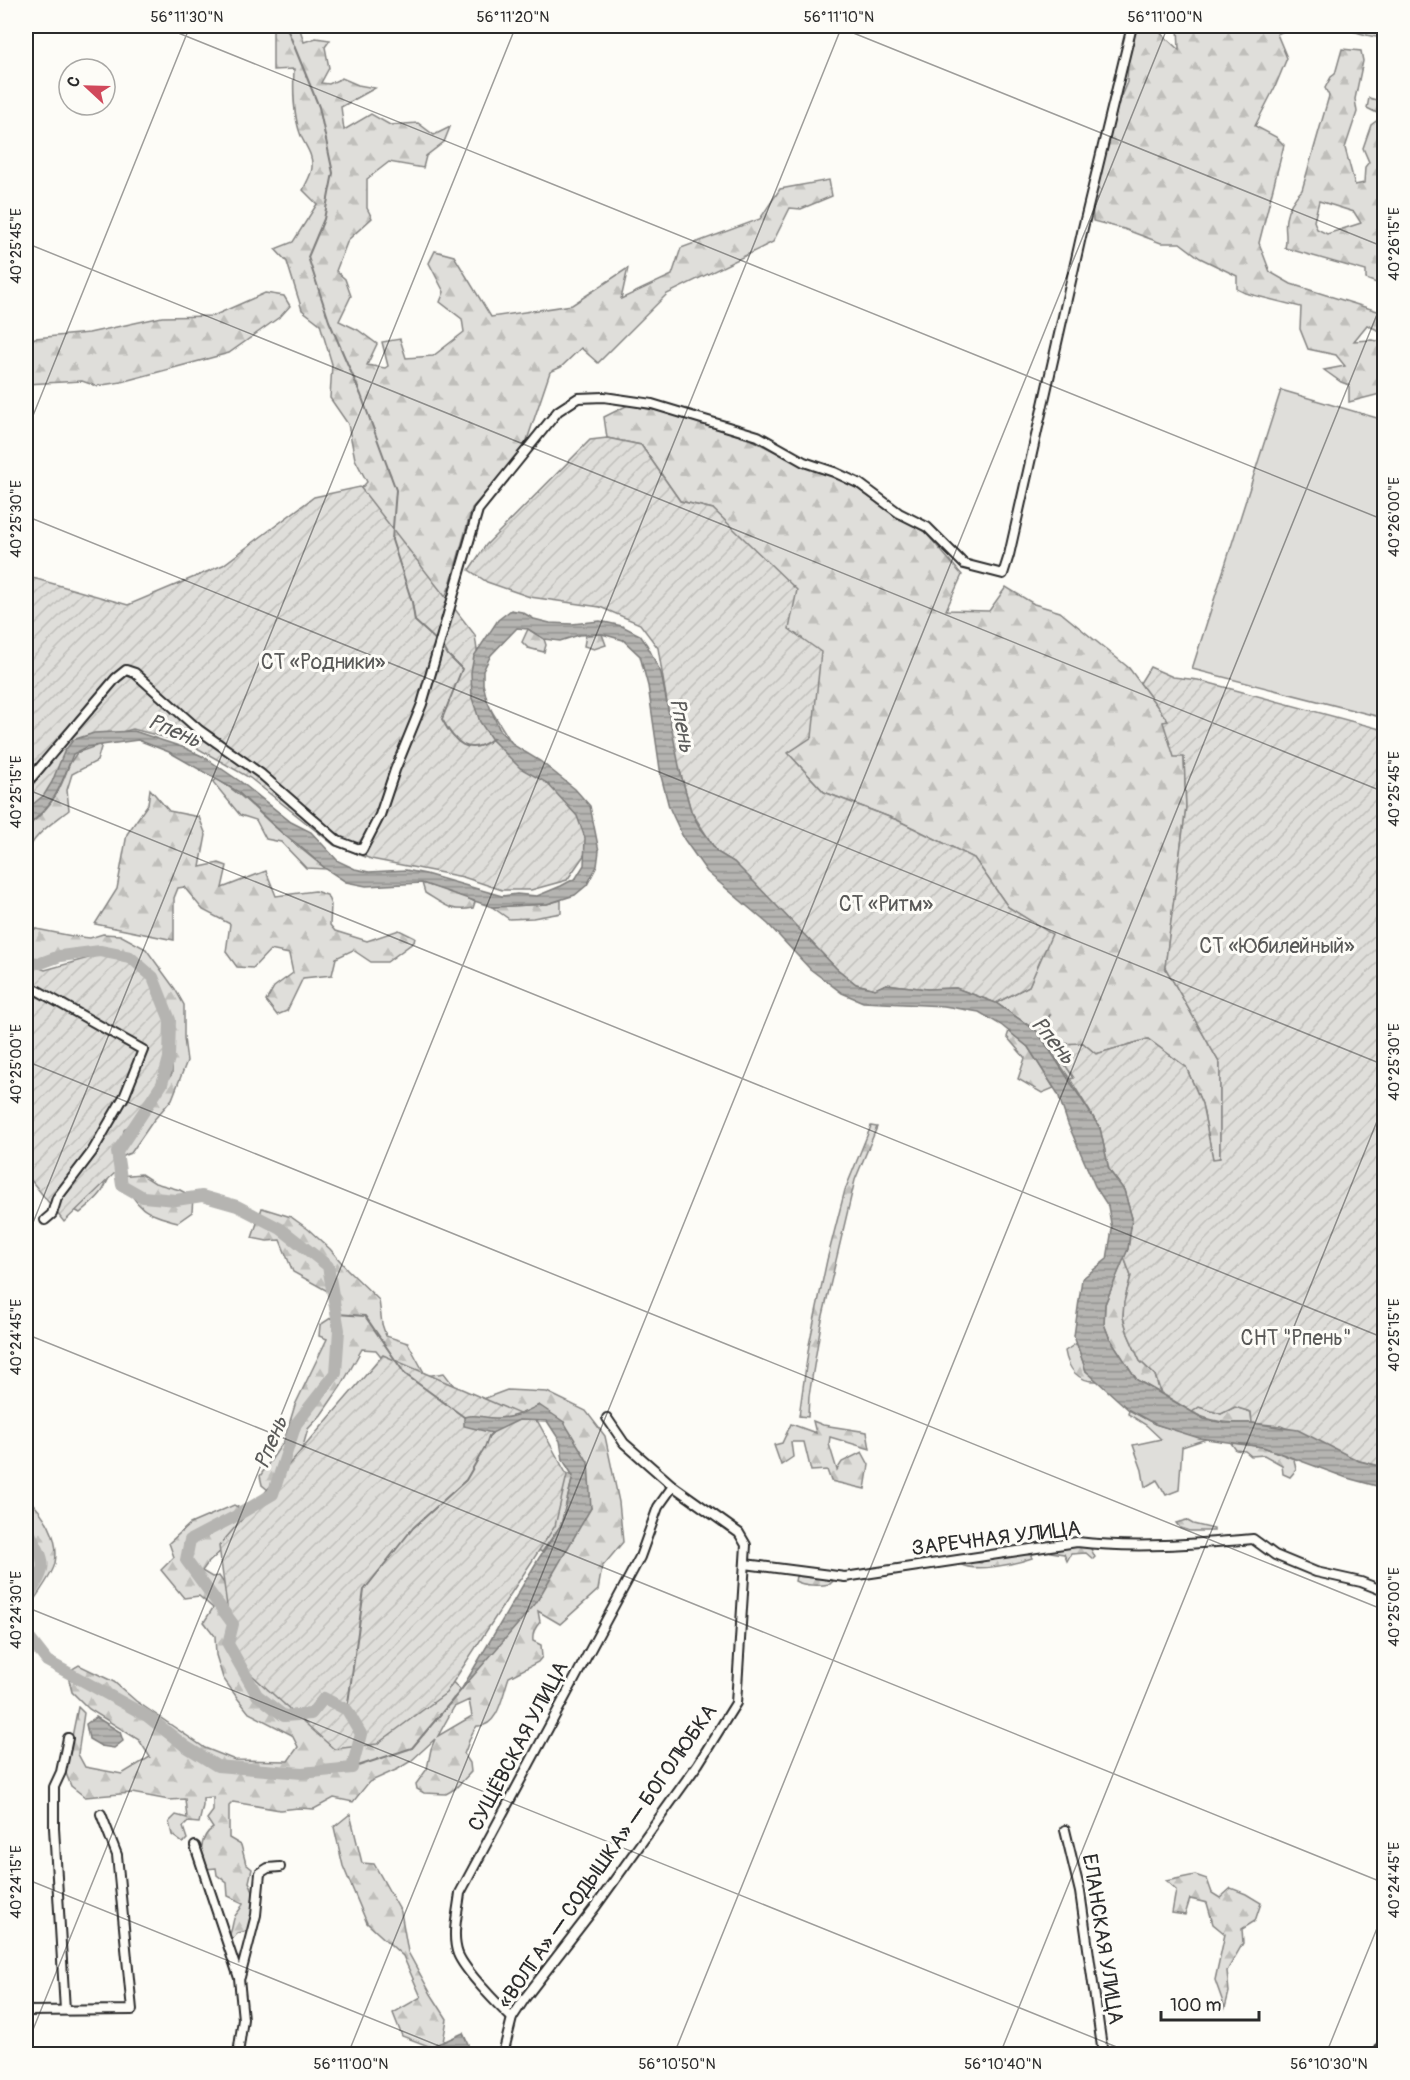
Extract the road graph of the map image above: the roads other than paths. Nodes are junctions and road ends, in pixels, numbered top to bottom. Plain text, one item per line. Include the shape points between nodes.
1 (1132, 26) edge
2 (26, 784) edge
3 (26, 984) edge
4 (45, 1220) dead end
5 (607, 1418) dead end
6 (673, 1486) junction
7 (745, 1564) junction
8 (1384, 1591) edge
9 (68, 1738) dead end
10 (101, 1814) dead end
11 (1065, 1830) dead end
12 (195, 1846) dead end
13 (280, 1868) dead end
14 (239, 1978) junction
15 (66, 2010) junction
16 (26, 2011) edge
17 (512, 2018) junction
18 (1384, 2043) edge
19 (238, 2055) edge
20 (503, 2055) edge
21 (1103, 2055) edge
22 (1377, 2055) edge

1 - 2 street via 1002,574 964,564 927,527 899,513 860,484 804,462 758,436 652,404 604,397 578,398 558,411 478,510 422,704 380,815 362,850 338,841 261,774 199,730 135,673 126,670
3 - 4 street via 142,1050 126,1095
5 - 6 street, «ВОЛГА» — СОДЫШКА» — БОГОЛЮБКА via 624,1443
6 - 7 street, «ВОЛГА» — СОДЫШКА» — БОГОЛЮБКА via 739,1533 746,1545
6 - 17 street, СУЩЁВСКАЯ УЛИЦА via 658,1507 640,1557 460,1893 455,1933 458,1954
7 - 8 street, ЗАРЕЧНАЯ УЛИЦА via 845,1577 1077,1542 1170,1545 1253,1539 1275,1555 1316,1572
7 - 17 street, «ВОЛГА» — СОДЫШКА» — БОГОЛЮБКА via 736,1704 698,1764
9 - 15 street via 54,1786
10 - 15 street via 117,1855 132,2010
11 - 21 street, ЕЛАНСКАЯ УЛИЦА via 1080,1892
12 - 14 street
13 - 14 street via 260,1873 256,1915
14 - 19 street via 243,2019
15 - 16 street
17 - 20 street, «ВОЛГА» — СОДЫШКА» — БОГОЛЮБКА
18 - 22 street

